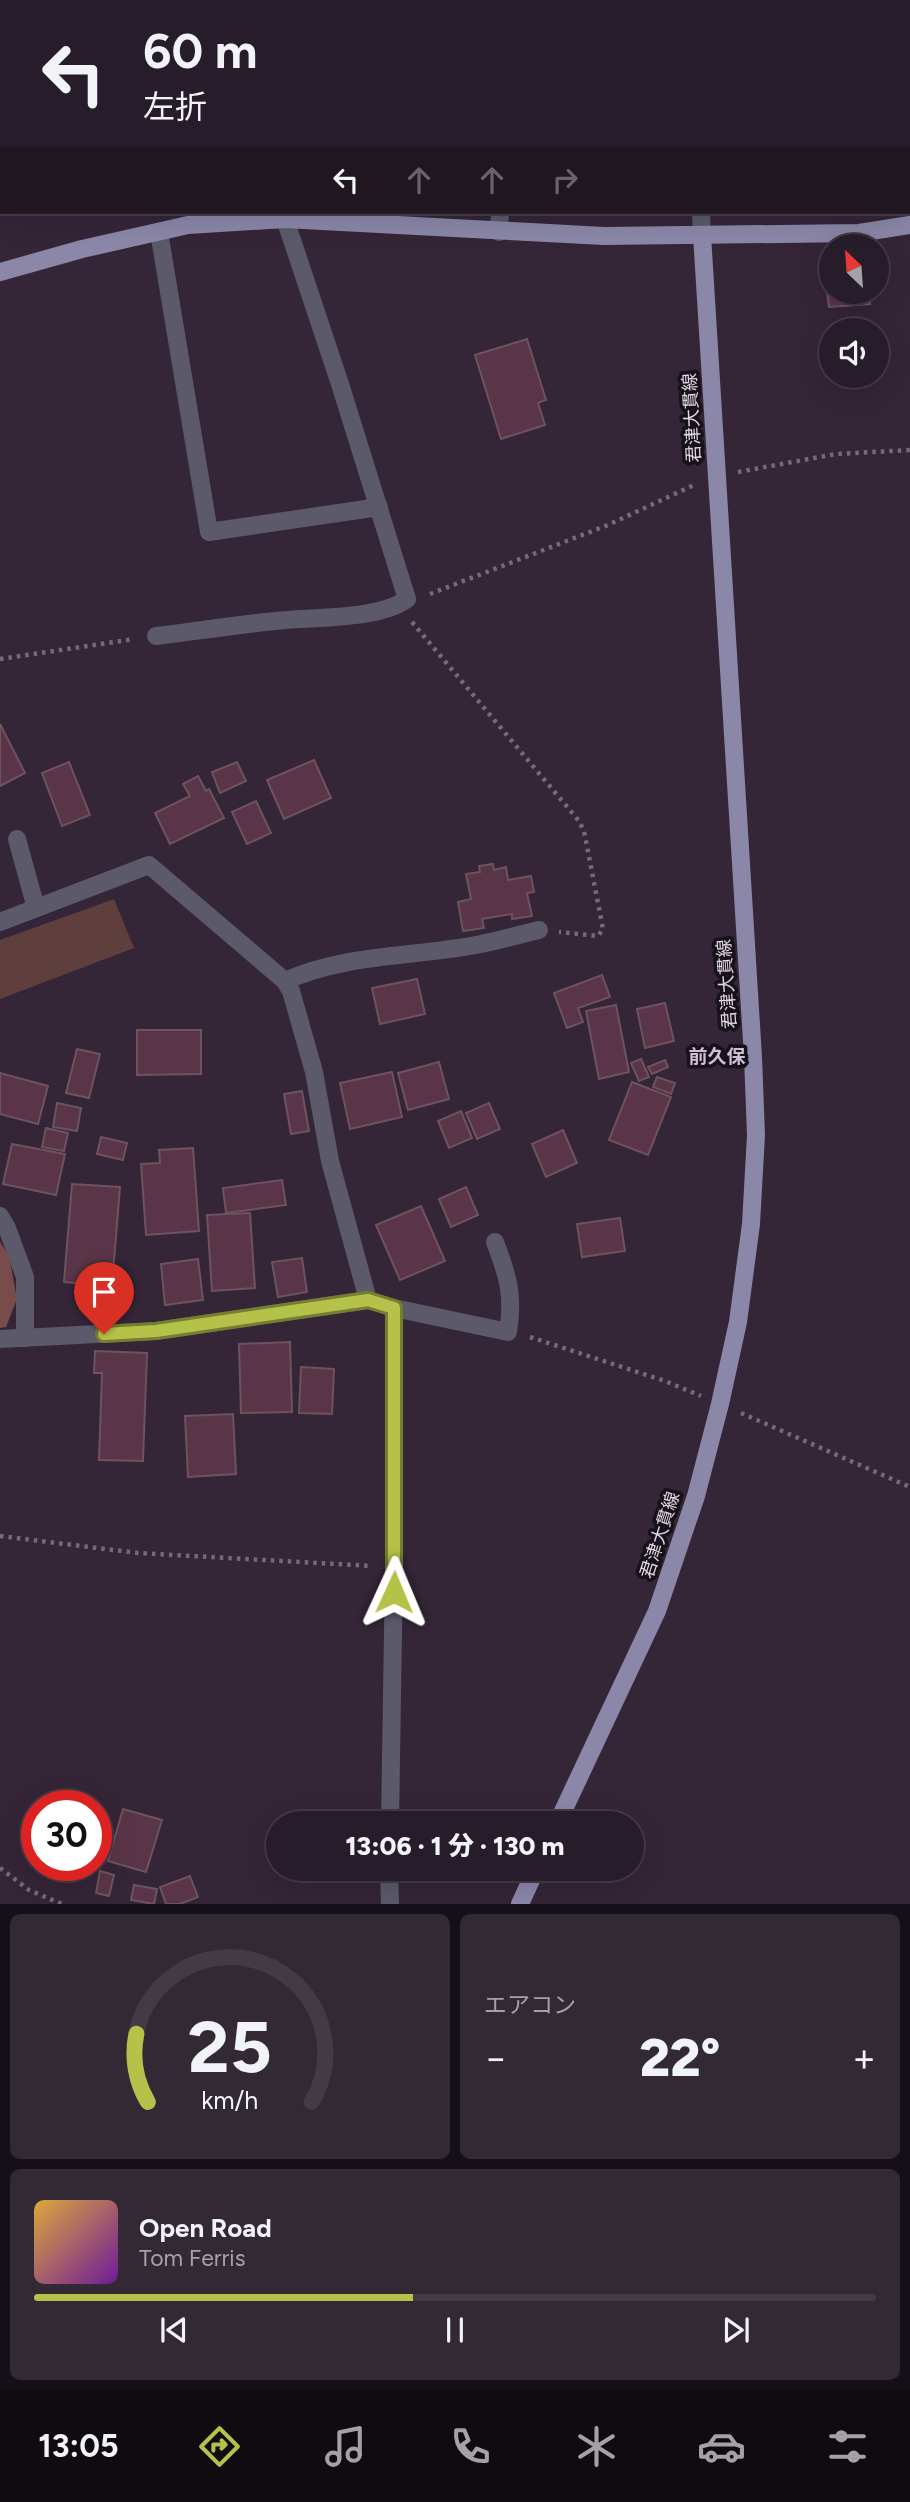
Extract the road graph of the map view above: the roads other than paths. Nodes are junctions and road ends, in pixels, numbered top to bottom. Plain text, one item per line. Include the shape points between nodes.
1 (500, 214) edge
2 (701, 214) edge
3 (285, 219) junction
4 (910, 225) edge
5 (159, 232) junction
6 (499, 232) junction
7 (702, 235) junction
8 (0, 272) edge
9 (379, 507) junction
10 (156, 636) road end
11 (17, 839) dead end
12 (36, 908) junction
13 (0, 922) edge
14 (539, 930) road end
15 (285, 981) junction
16 (0, 1216) edge
17 (495, 1242) dead end
18 (368, 1300) junction
19 (394, 1308) junction
20 (25, 1338) junction
21 (0, 1339) edge
22 (390, 1811) edge
23 (563, 1811) edge
24 (389, 1881) edge
25 (530, 1881) edge
26 (390, 1903) edge
27 (520, 1903) edge

1 - 6 street
2 - 7 street
3 - 5 main road via 188,225
3 - 6 main road
3 - 9 street
4 - 7 main road via 859,233
5 - 8 main road
5 - 9 street via 209,533
6 - 7 main road
7 - 23 main road, 君津大貫線 via 753,1057 751,1224 738,1322 696,1496 657,1612
9 - 10 street via 402,603 367,613
11 - 12 street
12 - 13 street
12 - 15 street via 149,865
14 - 15 street via 475,945 336,963
15 - 18 street via 314,1072 330,1161
16 - 20 street via 25,1278
17 - 19 street via 510,1282 508,1332
18 - 19 street
18 - 20 street via 156,1331
19 - 22 street
20 - 21 street
24 - 26 street
25 - 27 main road

